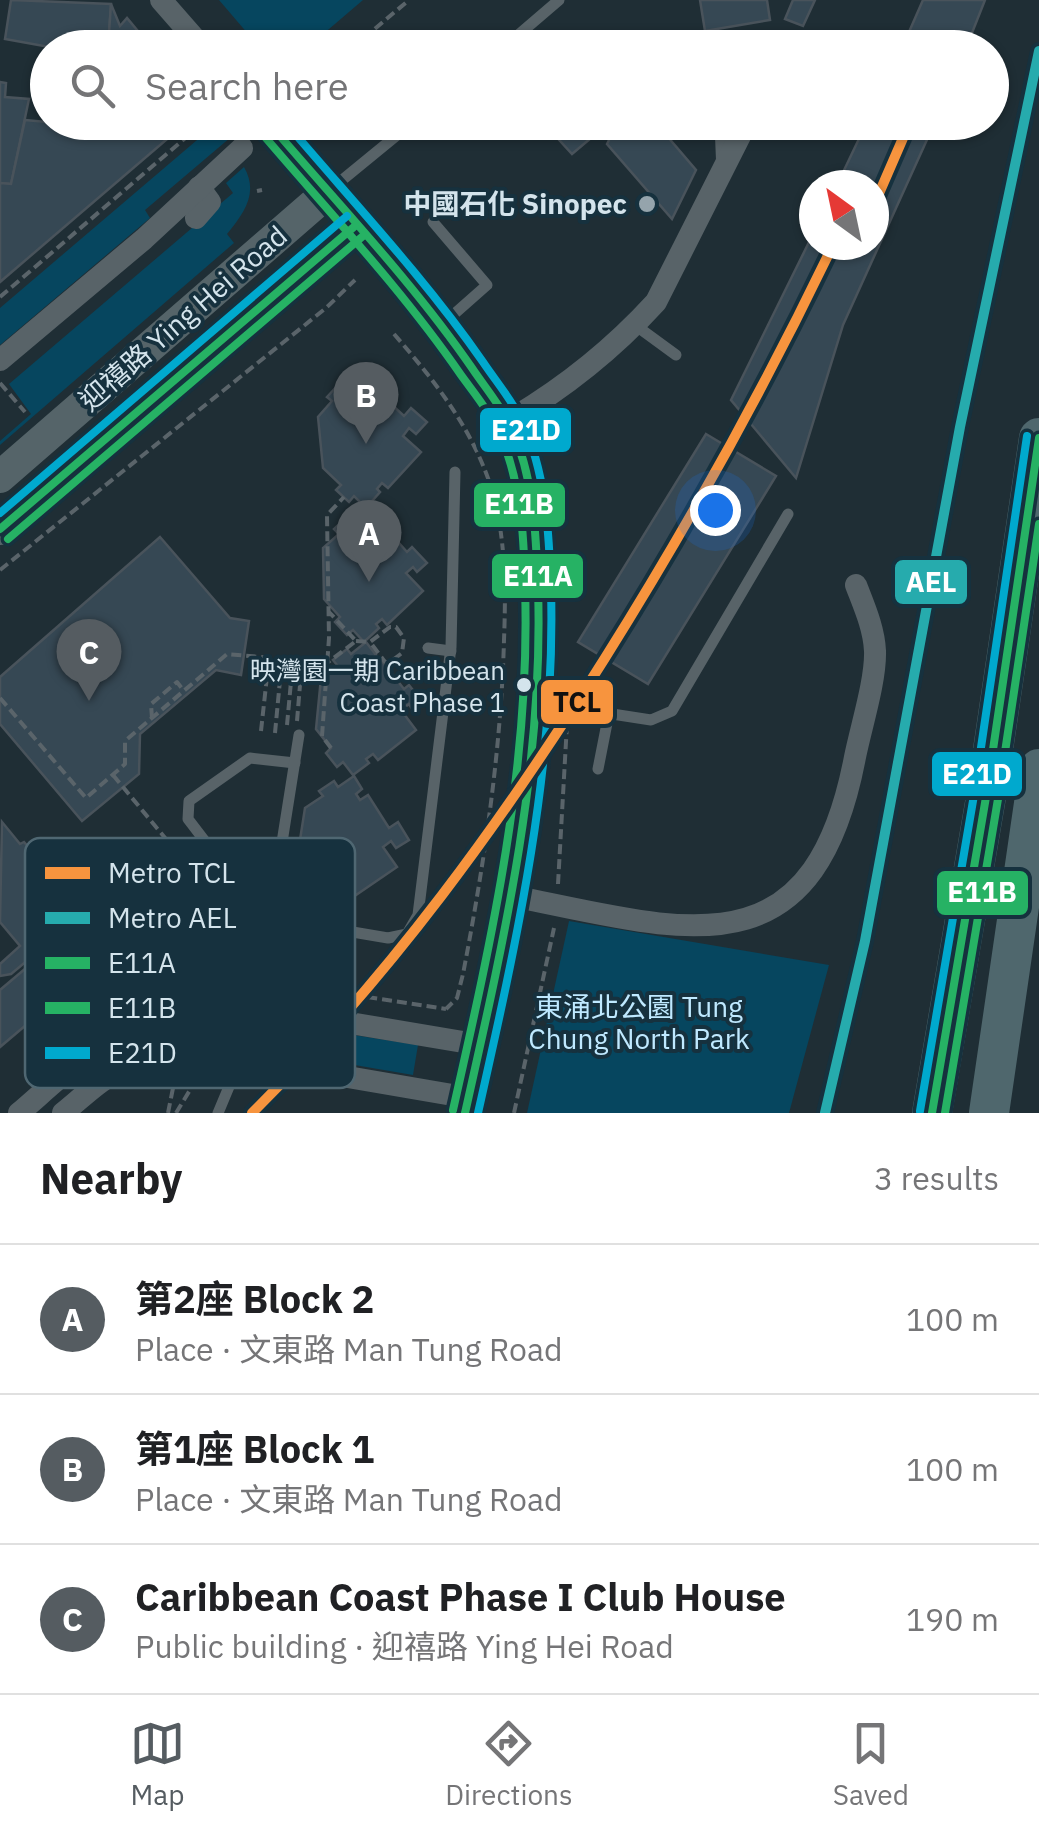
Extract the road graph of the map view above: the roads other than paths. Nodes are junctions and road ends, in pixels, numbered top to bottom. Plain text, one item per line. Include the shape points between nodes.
1 (161, 0) edge
2 (559, 0) edge
3 (187, 30) edge
4 (523, 30) edge
5 (283, 140) edge
6 (391, 140) edge
7 (726, 140) edge
8 (737, 140) edge
9 (242, 148) dead end
10 (726, 160) junction
11 (199, 187) junction
12 (327, 192) junction
13 (196, 218) dead end
14 (432, 222) dead end
15 (355, 226) junction
16 (442, 325) junction
17 (635, 325) junction
18 (676, 354) dead end
19 (0, 360) edge
20 (508, 420) junction
21 (1039, 438) edge
22 (456, 472) dead end
23 (0, 476) edge
24 (788, 514) dead end
25 (0, 529) edge
26 (856, 585) dead end
27 (428, 648) dead end
28 (451, 651) junction
29 (536, 702) junction
30 (609, 714) junction
31 (293, 735) road end
32 (295, 763) junction
33 (1039, 768) edge
34 (598, 769) dead end
35 (203, 838) edge
36 (283, 838) edge
37 (512, 896) junction
38 (355, 932) edge
39 (355, 1024) edge
40 (481, 1044) junction
41 (355, 1081) edge
42 (51, 1088) edge
43 (98, 1088) edge
44 (222, 1088) edge
45 (468, 1106) edge
46 (19, 1113) edge
47 (63, 1113) edge
48 (218, 1113) edge
49 (932, 1113) edge
50 (988, 1113) edge

1 - 3 street
2 - 4 lane
5 - 12 street
6 - 12 lane, 迎禧路 Ying Hei Road
7 - 10 street
8 - 10 street
9 - 11 street
10 - 17 street via 656,302
11 - 13 street via 210,202
11 - 19 street
12 - 15 street
12 - 23 street, 迎禧路 Ying Hei Road
14 - 16 lane via 486,284
15 - 16 street
15 - 25 street, 迎禧路 Ying Hei Road
16 - 20 street
17 - 18 lane
17 - 20 street via 548,397
20 - 29 street via 524,460 536,528
21 - 49 highway
22 - 28 lane
24 - 30 lane via 672,711 651,720
26 - 37 street via 875,654 847,802 818,865 797,890 741,922 706,927
27 - 28 lane
28 - 38 lane via 418,915 406,934
29 - 30 lane
29 - 37 street
30 - 34 lane
31 - 32 lane
32 - 35 lane via 250,758 189,801 188,819
32 - 36 lane
33 - 50 highway
37 - 40 street
39 - 40 street
40 - 45 street
41 - 45 street
42 - 46 street
43 - 47 street
44 - 48 lane

